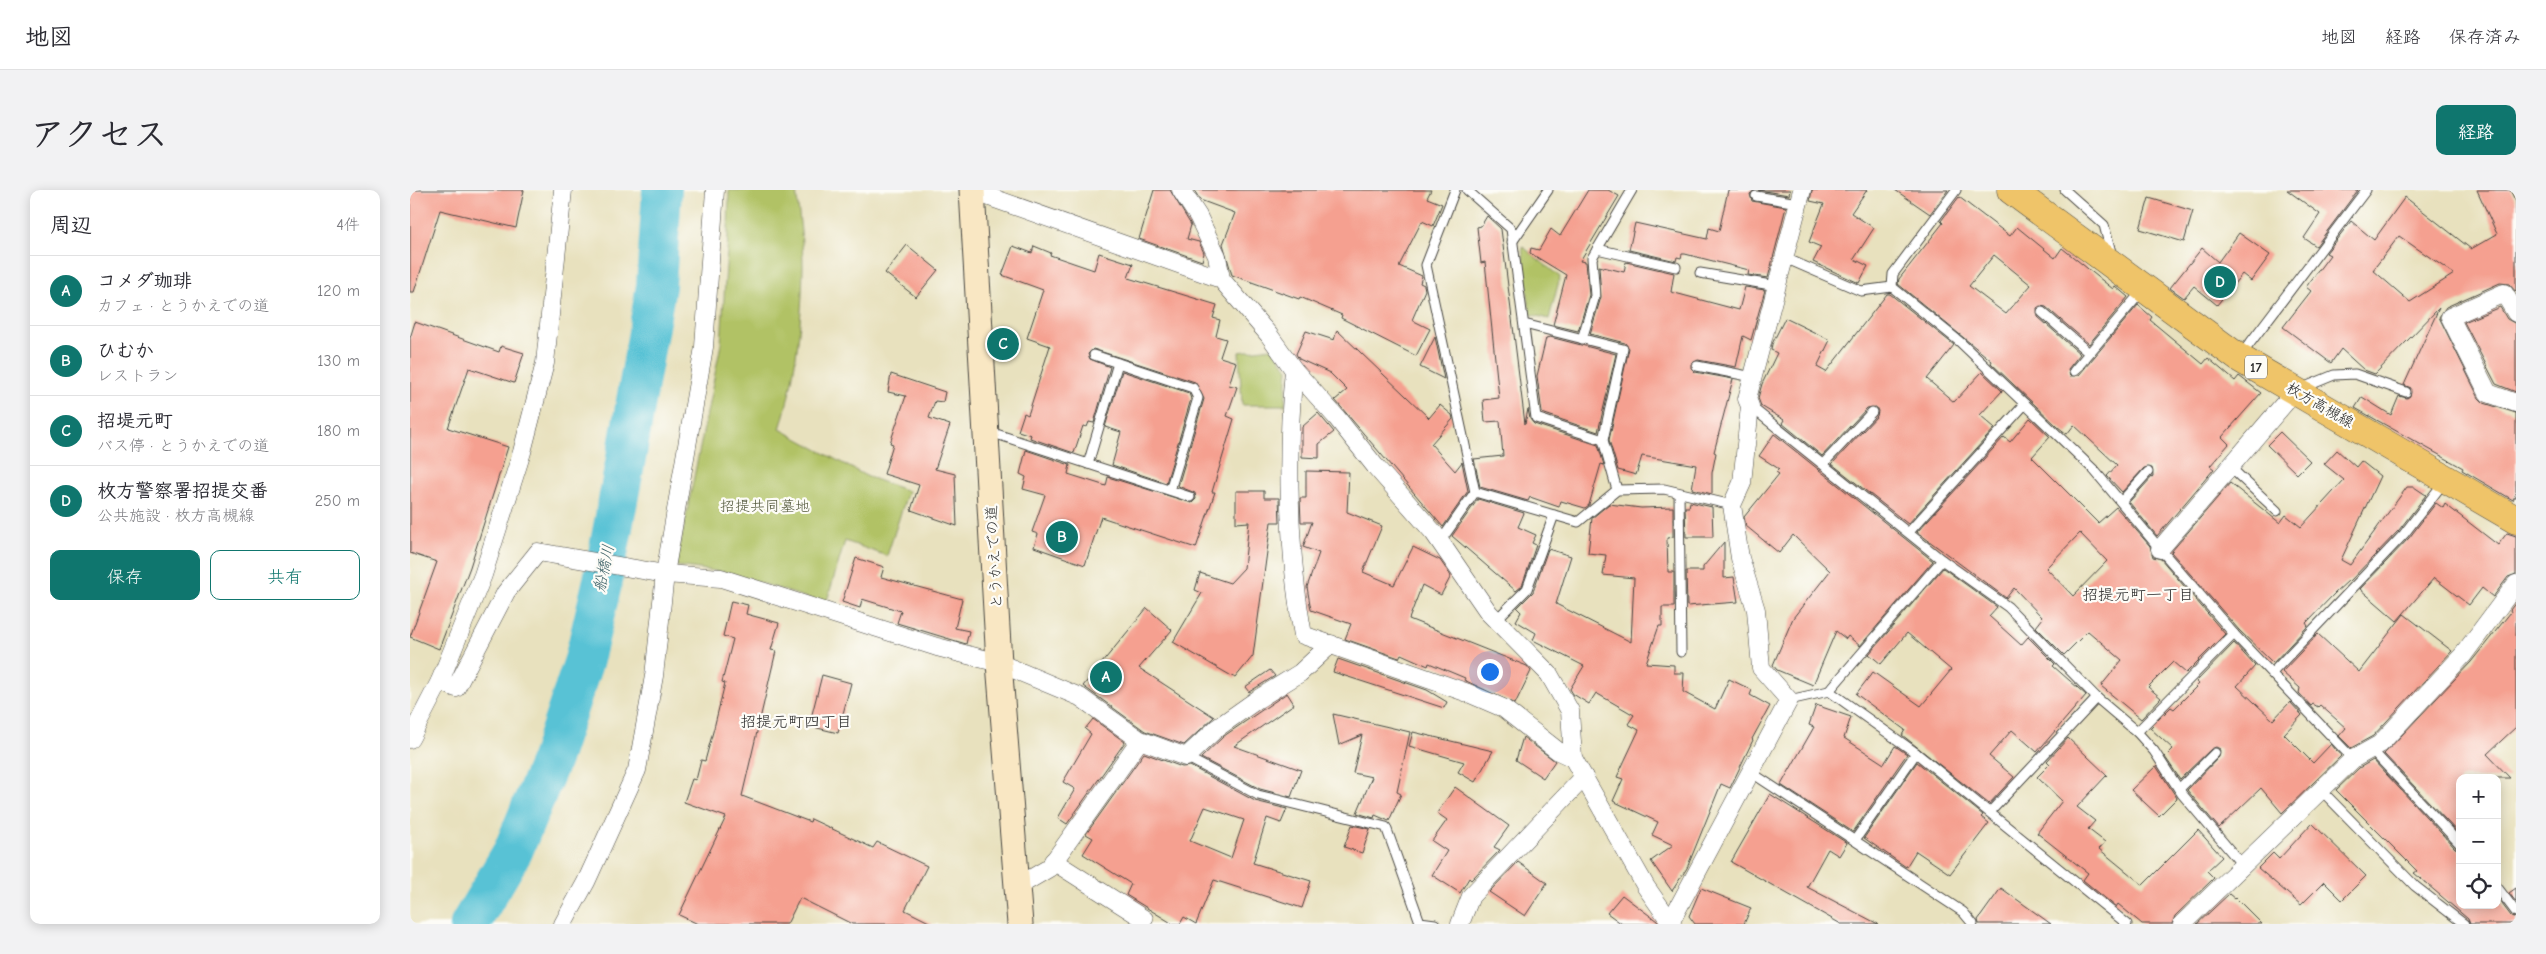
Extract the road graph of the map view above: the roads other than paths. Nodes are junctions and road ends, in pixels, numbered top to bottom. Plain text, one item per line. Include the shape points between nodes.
1 (563, 190) edge
2 (715, 190) edge
3 (971, 190) edge
4 (1181, 190) edge
5 (1455, 190) edge
6 (1467, 190) edge
7 (1548, 190) edge
8 (1632, 190) edge
9 (1956, 190) edge
10 (2011, 190) edge
11 (2065, 190) edge
12 (2366, 190) edge
13 (1756, 196) dead end
14 (1800, 197) edge
15 (1512, 242) junction
16 (1597, 248) junction
17 (1785, 258) junction
18 (2114, 266) junction
19 (1676, 267) dead end
20 (1700, 272) dead end
21 (1221, 279) junction
22 (1777, 286) junction
23 (1892, 287) junction
24 (2145, 288) junction
25 (2042, 312) dead end
26 (2516, 314) edge
27 (1524, 324) junction
28 (1582, 339) junction
29 (2088, 354) junction
30 (1094, 355) dead end
31 (2239, 358) junction
32 (1118, 363) junction
33 (1697, 366) dead end
34 (1294, 370) junction
35 (2074, 371) dead end
36 (1753, 377) junction
37 (2296, 391) junction
38 (2406, 392) dead end
39 (2516, 403) edge
40 (2025, 404) junction
41 (1750, 406) junction
42 (1872, 412) dead end
43 (987, 431) junction
44 (1603, 440) junction
45 (1088, 464) junction
46 (1823, 464) junction
47 (2231, 468) junction
48 (2148, 472) dead end
49 (2447, 479) junction
50 (1170, 490) junction
51 (1617, 490) junction
52 (1475, 492) junction
53 (1679, 493) junction
54 (1190, 496) dead end
55 (2121, 502) junction
56 (1732, 505) junction
57 (2277, 511) dead end
58 (1554, 515) junction
59 (2516, 520) edge
60 (1909, 532) junction
61 (1440, 542) junction
62 (2160, 550) junction
63 (1942, 560) junction
64 (660, 572) junction
65 (2516, 584) edge
66 (1496, 620) junction
67 (2234, 634) junction
68 (1331, 644) junction
69 (1681, 652) dead end
70 (999, 662) junction
71 (2272, 673) junction
72 (440, 681) junction
73 (1829, 691) junction
74 (2097, 698) junction
75 (1789, 700) junction
76 (2137, 732) junction
77 (410, 740) edge
78 (1140, 740) junction
79 (2371, 749) junction
80 (1916, 753) junction
81 (2215, 753) dead end
82 (1186, 757) junction
83 (1573, 758) junction
84 (2353, 759) junction
85 (1752, 773) junction
86 (1584, 777) junction
87 (2179, 789) junction
88 (2321, 790) junction
89 (1990, 812) junction
90 (1855, 840) junction
91 (2456, 840) edge
92 (1054, 862) junction
93 (2244, 867) junction
94 (1017, 887) junction
95 (2501, 892) edge
96 (2516, 912) edge
97 (1144, 919) dead end
98 (1672, 922) edge
99 (1017, 923) edge
100 (562, 924) edge
101 (1435, 924) edge
102 (1460, 924) edge
103 (1973, 924) edge
104 (2127, 924) edge
105 (2182, 924) edge
106 (2464, 924) edge

1 - 72 street via 542,372 522,452 483,575
2 - 64 street via 704,347
3 - 21 street
3 - 43 street, とうかえでの道
4 - 21 street via 1217,256
5 - 52 lane via 1426,265
6 - 15 lane via 1511,229
7 - 15 lane
8 - 16 lane
9 - 23 lane via 1893,274
10 - 18 main road, 枚方高槻線 / 17
11 - 18 lane via 2104,225
12 - 31 lane
13 - 14 lane
14 - 17 street
15 - 27 lane
16 - 19 lane
16 - 28 lane via 1592,258 1595,296
17 - 22 street
17 - 23 lane via 1861,291
18 - 24 main road, 枚方高槻線 / 17
20 - 22 lane
21 - 34 street
22 - 36 street
23 - 40 lane via 1960,342
24 - 29 lane
24 - 31 main road, 枚方高槻線 / 17
25 - 29 lane
26 - 39 street via 2504,293 2450,317 2488,393
27 - 28 lane
27 - 44 lane via 1536,418
28 - 44 lane via 1623,349
29 - 35 lane
30 - 32 lane
31 - 37 main road, 枚方高槻線 / 17
32 - 45 lane
32 - 50 lane via 1193,388 1198,398
33 - 36 lane
34 - 61 street
34 - 68 street via 1290,422 1297,604 1303,635
36 - 41 street via 1747,399
37 - 38 lane via 2334,375 2355,374
37 - 47 street
37 - 49 main road, 枚方高槻線 / 17
40 - 55 lane via 2094,470
40 - 60 lane
41 - 46 lane
41 - 56 street via 1742,483
42 - 46 lane
43 - 45 lane
43 - 70 street, とうかえでの道
44 - 51 lane
45 - 50 lane
46 - 60 lane
47 - 57 lane
47 - 62 street
48 - 55 lane
49 - 59 main road, 枚方高槻線 / 17
49 - 71 lane via 2404,534
50 - 54 lane
51 - 53 lane via 1664,489
51 - 58 lane via 1578,522
52 - 58 lane
52 - 61 lane
53 - 56 lane
53 - 69 lane
55 - 62 lane
56 - 75 street via 1740,558 1756,610 1761,668
58 - 66 lane via 1526,589
60 - 63 lane
61 - 66 street
62 - 67 lane
63 - 73 lane
63 - 74 lane via 2008,607
64 - 70 street via 721,578 938,647
64 - 72 street via 538,552 506,592 456,688
64 - 100 street via 654,676 637,770 586,882
65 - 79 street via 2463,655 2380,744
66 - 83 street via 1549,674 1570,711
67 - 71 lane
67 - 76 lane
68 - 82 street via 1300,673 1217,728
68 - 83 street via 1502,708 1558,751
70 - 78 street via 1080,697
70 - 94 street, とうかえでの道
71 - 84 lane
72 - 77 street
73 - 75 lane
73 - 80 lane
74 - 76 lane
74 - 89 lane
75 - 85 street
76 - 87 lane
78 - 82 street
78 - 92 street
79 - 84 street
79 - 91 lane
80 - 89 lane
80 - 90 lane
81 - 87 lane
82 - 101 lane via 1258,795 1386,827 1420,922
83 - 86 street
84 - 88 street
85 - 90 lane
85 - 98 street
86 - 98 street via 1646,887
86 - 102 street via 1471,896
87 - 93 lane
88 - 93 street
88 - 106 lane via 2415,886
89 - 104 lane
90 - 103 lane via 1963,912
92 - 94 street via 1050,868
92 - 97 street
93 - 105 street
94 - 99 street, とうかえでの道
95 - 96 lane

